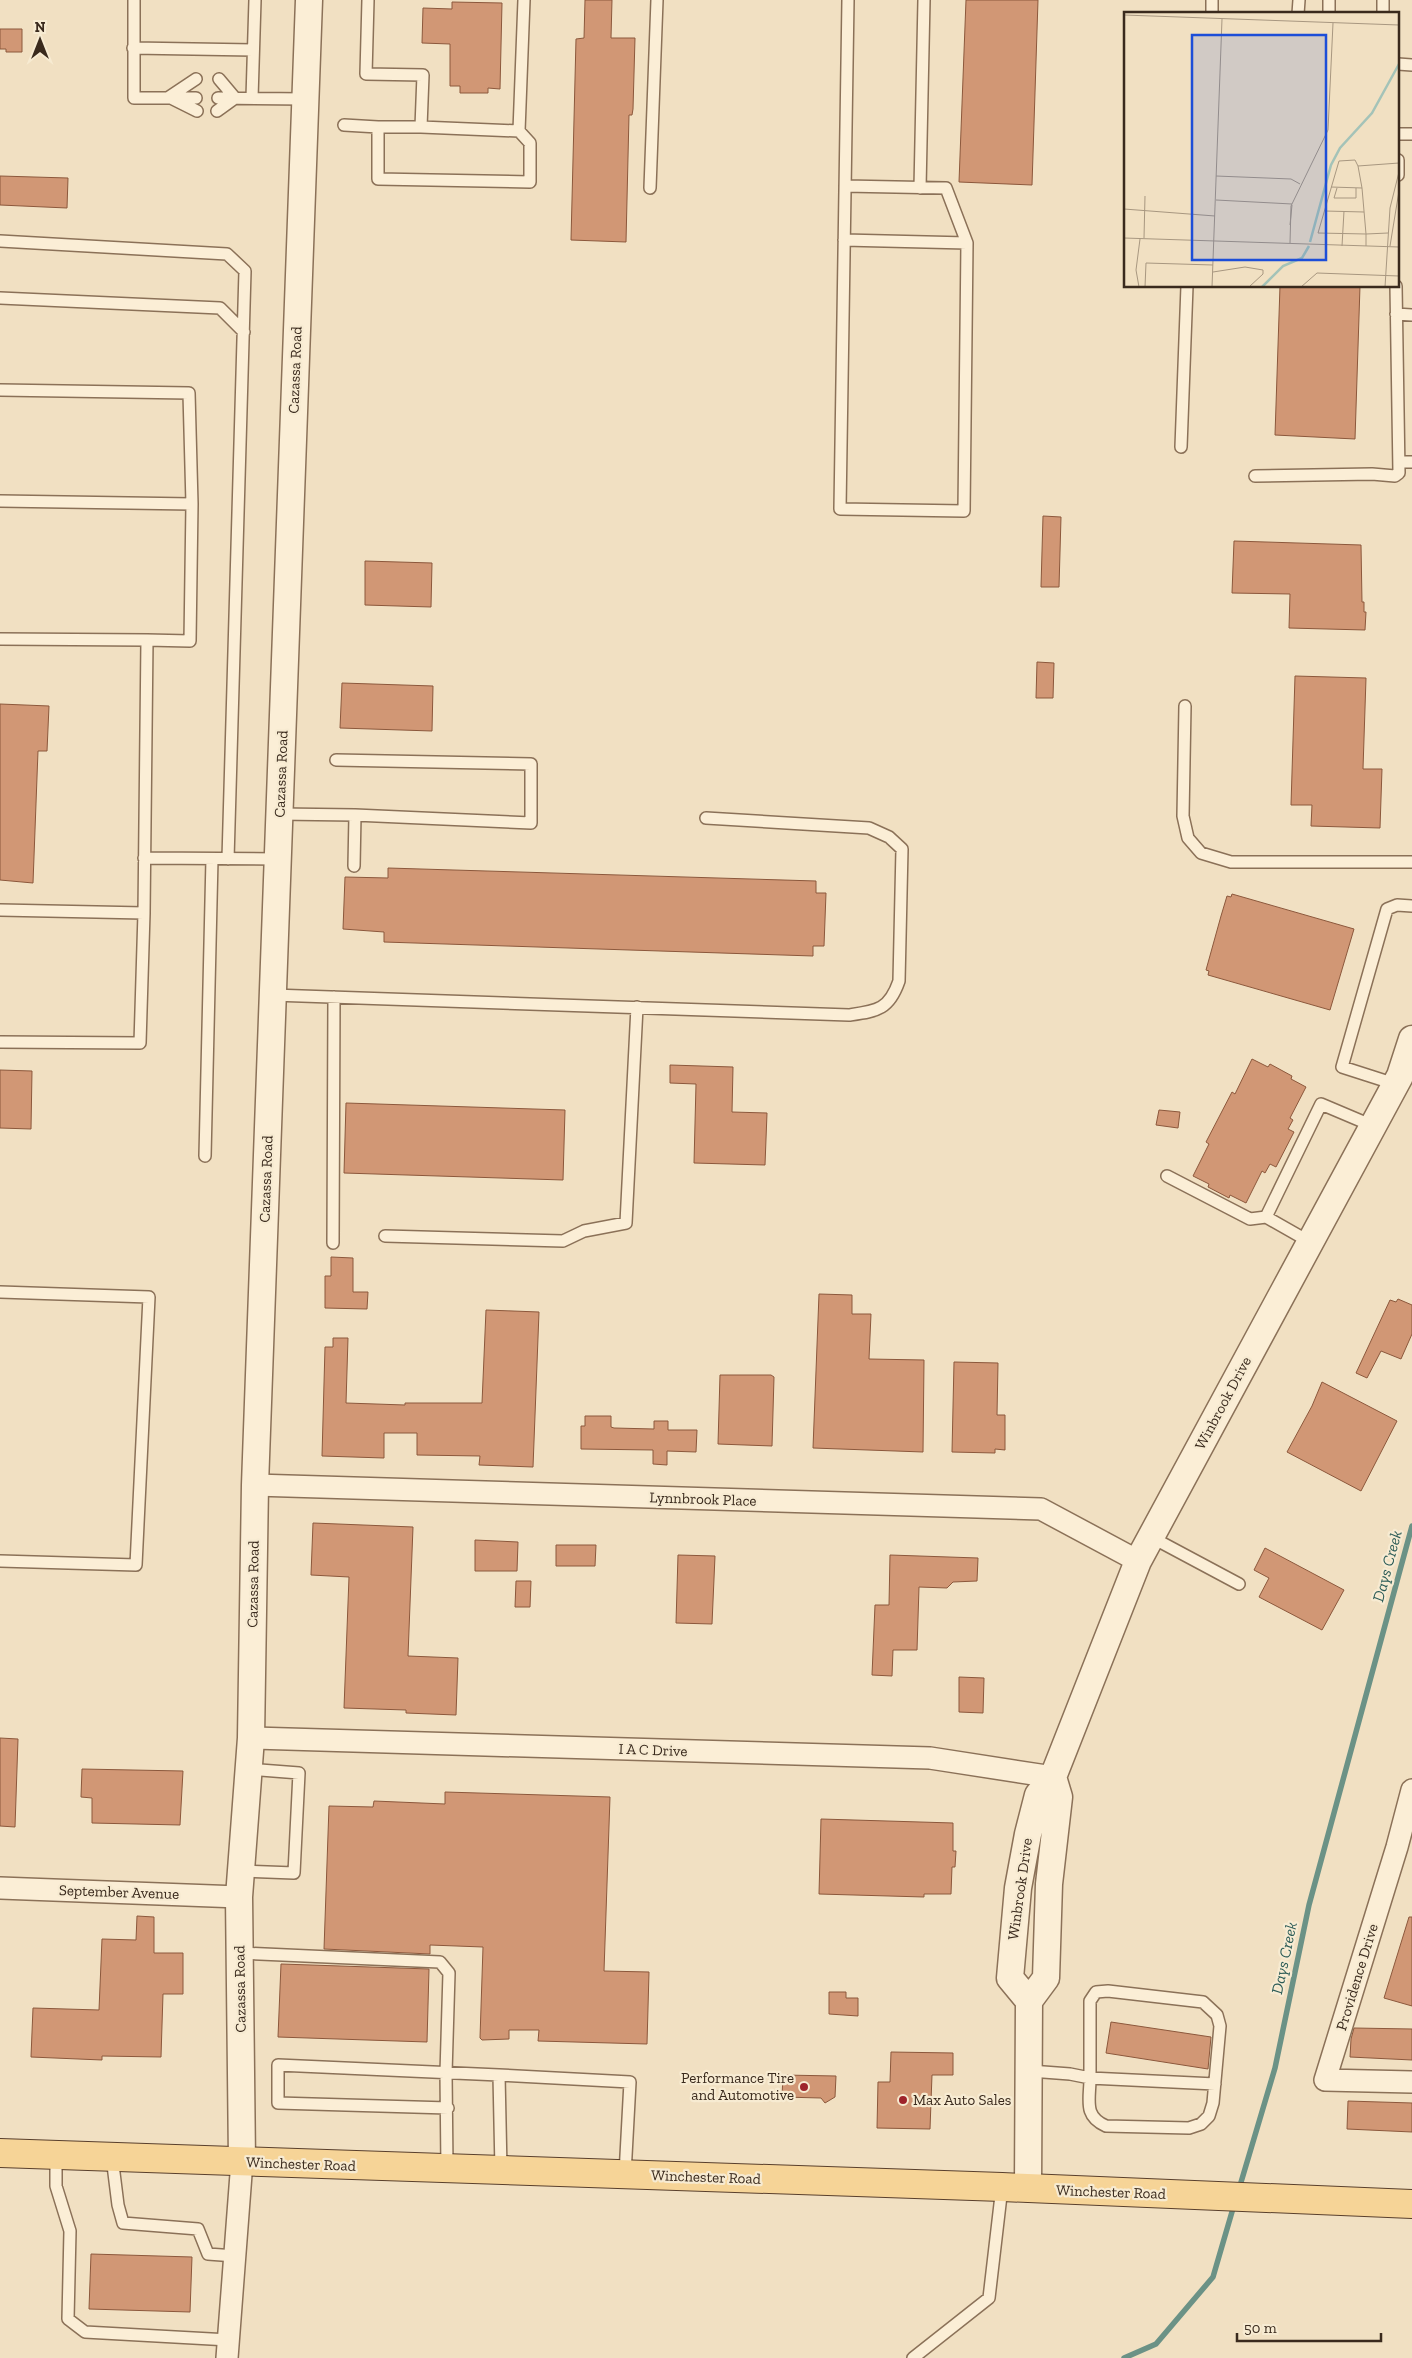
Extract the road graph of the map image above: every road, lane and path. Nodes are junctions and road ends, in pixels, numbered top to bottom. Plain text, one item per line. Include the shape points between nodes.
1 (134, 0) edge
2 (255, 0) edge
3 (308, 0) edge
4 (368, 0) edge
5 (524, 0) edge
6 (657, 0) edge
7 (848, 0) edge
8 (924, 0) edge
9 (133, 48) junction
10 (253, 50) junction
11 (196, 79) dead end
12 (219, 79) dead end
13 (169, 97) junction
14 (196, 98) dead end
15 (218, 98) dead end
16 (236, 98) junction
17 (252, 98) junction
18 (305, 98) junction
19 (197, 111) dead end
20 (217, 111) dead end
21 (344, 125) dead end
22 (378, 127) junction
23 (421, 127) junction
24 (519, 130) junction
25 (845, 186) junction
26 (650, 188) dead end
27 (920, 188) junction
28 (844, 240) junction
29 (0, 241) edge
30 (966, 243) junction
31 (1186, 288) edge
32 (1396, 288) edge
33 (0, 298) edge
34 (1396, 314) junction
35 (1412, 315) edge
36 (244, 332) junction
37 (0, 390) edge
38 (1181, 447) dead end
39 (1399, 462) junction
40 (1412, 462) edge
41 (1255, 476) dead end
42 (0, 502) edge
43 (192, 504) junction
44 (0, 639) edge
45 (147, 640) junction
46 (1185, 706) dead end
47 (336, 760) dead end
48 (279, 814) junction
49 (355, 815) junction
50 (706, 818) dead end
51 (144, 858) junction
52 (212, 859) junction
53 (228, 859) junction
54 (277, 859) junction
55 (1412, 862) edge
56 (354, 866) dead end
57 (1412, 906) edge
58 (0, 910) edge
59 (144, 913) junction
60 (273, 995) junction
61 (334, 996) junction
62 (638, 1007) junction
63 (1412, 1039) edge
64 (0, 1042) edge
65 (1395, 1084) junction
66 (1373, 1126) junction
67 (205, 1156) dead end
68 (1167, 1176) dead end
69 (1266, 1217) junction
70 (385, 1236) dead end
71 (1310, 1242) junction
72 (332, 1243) dead end
73 (0, 1292) edge
74 (255, 1485) junction
75 (1151, 1537) junction
76 (0, 1561) edge
77 (1138, 1561) junction
78 (1239, 1584) dead end
79 (251, 1738) junction
80 (249, 1768) junction
81 (1053, 1777) junction
82 (1412, 1790) edge
83 (1404, 1847) edge
84 (241, 1871) junction
85 (0, 1888) edge
86 (239, 1897) junction
87 (240, 1953) junction
88 (1029, 2001) junction
89 (1030, 2071) junction
90 (446, 2073) junction
91 (499, 2075) junction
92 (1090, 2078) junction
93 (1412, 2082) edge
94 (1215, 2084) junction
95 (448, 2108) junction
96 (0, 2153) edge
97 (56, 2155) junction
98 (112, 2157) junction
99 (242, 2161) junction
100 (447, 2168) junction
101 (501, 2170) junction
102 (625, 2174) junction
103 (1015, 2188) junction
104 (1412, 2204) edge
105 (235, 2256) junction
106 (228, 2349) edge
107 (913, 2358) edge

1 - 9 lane
2 - 10 lane
3 - 18 street, Cazassa Road
4 - 23 lane via 366,74 422,75
5 - 24 lane
6 - 26 lane
7 - 25 lane
8 - 27 lane
9 - 10 lane
9 - 13 lane via 134,98
10 - 17 lane
11 - 13 lane
12 - 16 lane
13 - 14 lane
13 - 19 lane
15 - 16 lane
16 - 17 lane
16 - 20 lane
17 - 18 lane
18 - 48 street, Cazassa Road
21 - 22 lane
22 - 23 lane
22 - 24 lane via 378,179 530,182 530,143
23 - 24 lane
25 - 27 lane
25 - 28 lane
27 - 30 lane via 946,188
28 - 30 lane
28 - 30 lane via 840,509 964,511
29 - 36 lane via 227,254 245,271
31 - 38 lane
32 - 34 lane
33 - 36 lane via 220,308
34 - 35 lane
34 - 39 lane
36 - 53 lane
37 - 43 lane via 189,394
39 - 40 lane
39 - 41 lane via 1399,473 1395,476
42 - 43 lane
43 - 45 lane via 190,641
44 - 45 lane
45 - 51 lane
46 - 55 lane via 1182,816 1188,838 1201,853 1231,862
47 - 49 lane via 531,764 531,823
48 - 49 lane
48 - 54 street, Cazassa Road
49 - 56 lane
50 - 62 lane via 870,828 889,837 902,849 899,981 894,996 879,1010 850,1015
51 - 52 lane
51 - 59 lane
52 - 53 lane
52 - 67 lane
53 - 54 lane
54 - 60 street, Cazassa Road
57 - 65 lane via 1397,905 1387,909 1342,1067
58 - 59 lane
59 - 64 lane via 140,1043
60 - 61 lane
60 - 74 street, Cazassa Road
61 - 62 lane
61 - 72 lane
62 - 70 lane via 626,1223 584,1231 563,1241
63 - 65 street, Winbrook Drive
65 - 66 street, Winbrook Drive
66 - 69 lane via 1321,1104
66 - 71 street, Winbrook Drive
68 - 69 lane via 1250,1219
69 - 71 lane
71 - 75 street, Winbrook Drive
73 - 76 lane via 149,1297 136,1565
74 - 77 street, Lynnbrook Place via 1041,1509
74 - 79 street, Cazassa Road
75 - 77 street, Winbrook Drive
75 - 78 lane
77 - 81 street, Winbrook Drive
79 - 80 street, Cazassa Road
79 - 81 street, I A C Drive via 930,1758
80 - 84 street, Cazassa Road
80 - 84 lane via 299,1773 294,1873
81 - 88 street, Winbrook Drive via 1059,1797 1049,1884 1046,1978
81 - 88 street, Winbrook Drive via 1038,1795 1028,1834 1012,1946 1010,1978
82 - 83 street, Providence Drive
83 - 93 street, Providence Drive via 1325,2080
84 - 86 street, Cazassa Road
85 - 86 street, September Avenue
86 - 87 street, Cazassa Road
87 - 90 lane via 440,1962 449,1973
87 - 99 street, Cazassa Road
88 - 89 street
89 - 92 lane
89 - 103 street
90 - 91 lane
90 - 95 lane
90 - 95 lane via 278,2065 278,2103
91 - 101 lane
91 - 102 lane via 630,2082
92 - 94 lane
92 - 94 lane via 1090,2112 1094,2120 1106,2126 1189,2128 1202,2124 1209,2116
92 - 94 lane via 1090,2001 1096,1992 1108,1990 1202,2002 1217,2014 1220,2026
95 - 100 lane
96 - 97 main road, Winchester Road
97 - 98 main road, Winchester Road
97 - 106 lane via 56,2186 70,2231 68,2319 85,2332
98 - 99 main road, Winchester Road
98 - 105 lane via 123,2224 198,2229 208,2254
99 - 100 main road, Winchester Road
99 - 105 street, Cazassa Road
100 - 101 main road, Winchester Road
101 - 102 main road, Winchester Road
102 - 103 main road, Winchester Road
103 - 104 main road, Winchester Road
103 - 107 lane via 989,2298
105 - 106 street, Cazassa Road

